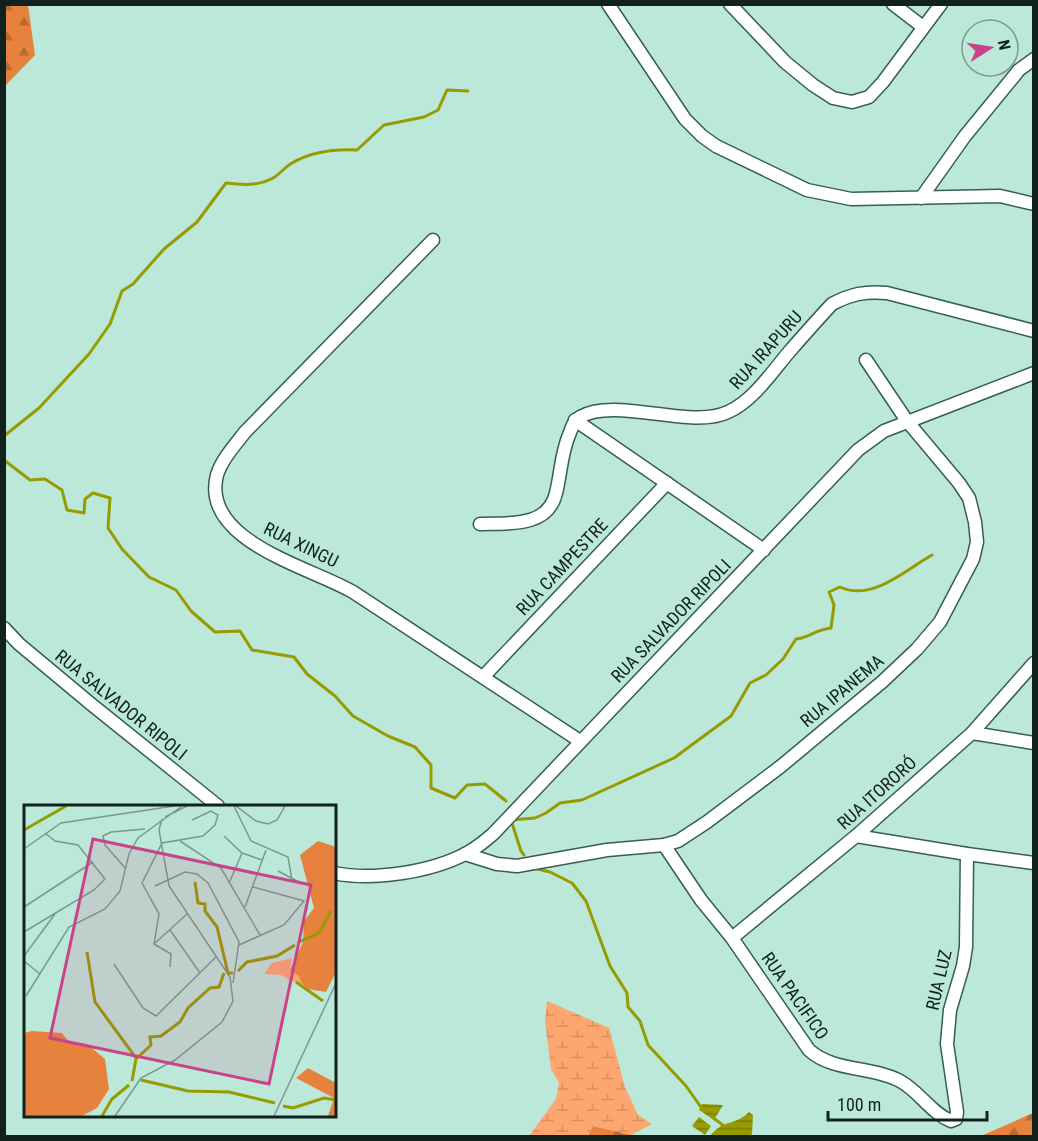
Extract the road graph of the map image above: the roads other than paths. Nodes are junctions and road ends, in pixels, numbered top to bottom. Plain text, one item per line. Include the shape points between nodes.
1 (608, 4) edge
2 (730, 4) edge
3 (893, 4) edge
4 (941, 4) edge
5 (923, 27) junction
6 (1034, 59) edge
7 (921, 198) junction
8 (1034, 204) edge
9 (433, 240) dead end
10 (1034, 331) edge
11 (866, 360) dead end
12 (1034, 373) edge
13 (575, 420) junction
14 (908, 421) junction
15 (667, 483) junction
16 (480, 524) dead end
17 (764, 550) junction
18 (4, 628) edge
19 (1034, 663) edge
20 (483, 677) junction
21 (972, 733) junction
22 (580, 741) junction
23 (1034, 743) edge
24 (216, 805) edge
25 (856, 836) junction
26 (664, 845) junction
27 (465, 854) junction
28 (967, 854) junction
29 (1034, 863) edge
30 (336, 873) edge
31 (732, 938) junction
32 (957, 1112) joint

1 - 7 street via 685,118 716,146 807,190 851,199
2 - 5 street via 785,62 813,85 833,98 852,102 869,97
3 - 5 street
4 - 5 street
6 - 7 street via 1019,70 965,136
7 - 8 street via 1000,196
9 - 20 street, RUA XINGU via 245,432 226,456 215,491 223,515 233,529 259,548 334,581
10 - 13 street, RUA IRAPURU via 887,293 857,293 832,304 760,385 730,412 699,417 602,410
11 - 14 street, RUA IPANEMA
12 - 14 street, RUA SALVADOR RIPOLI
13 - 15 street
13 - 16 street via 563,449 553,503 543,514 519,523
14 - 17 street, RUA SALVADOR RIPOLI via 884,431 858,450
14 - 26 street, RUA IPANEMA via 969,498 975,522 973,559 940,622 882,682 780,767 691,833
15 - 17 street
15 - 20 street, RUA CAMPESTRE
17 - 22 street, RUA SALVADOR RIPOLI
18 - 24 street, RUA SALVADOR RIPOLI
19 - 21 street, RUA ITORORÓ
20 - 22 street, RUA XINGU
21 - 23 street
21 - 25 street, RUA ITORORÓ
22 - 27 street, RUA SALVADOR RIPOLI via 493,834
25 - 28 street
25 - 31 street, RUA ITORORÓ
26 - 27 street, RUA IPANEMA via 607,850 517,866
26 - 31 street
27 - 30 street, RUA SALVADOR RIPOLI via 411,871 378,875
28 - 29 street
28 - 32 street, RUA LUZ via 966,947 950,1010 947,1044
31 - 32 street, RUA PACIFICO via 815,1055 897,1080 948,1120 956,1119

